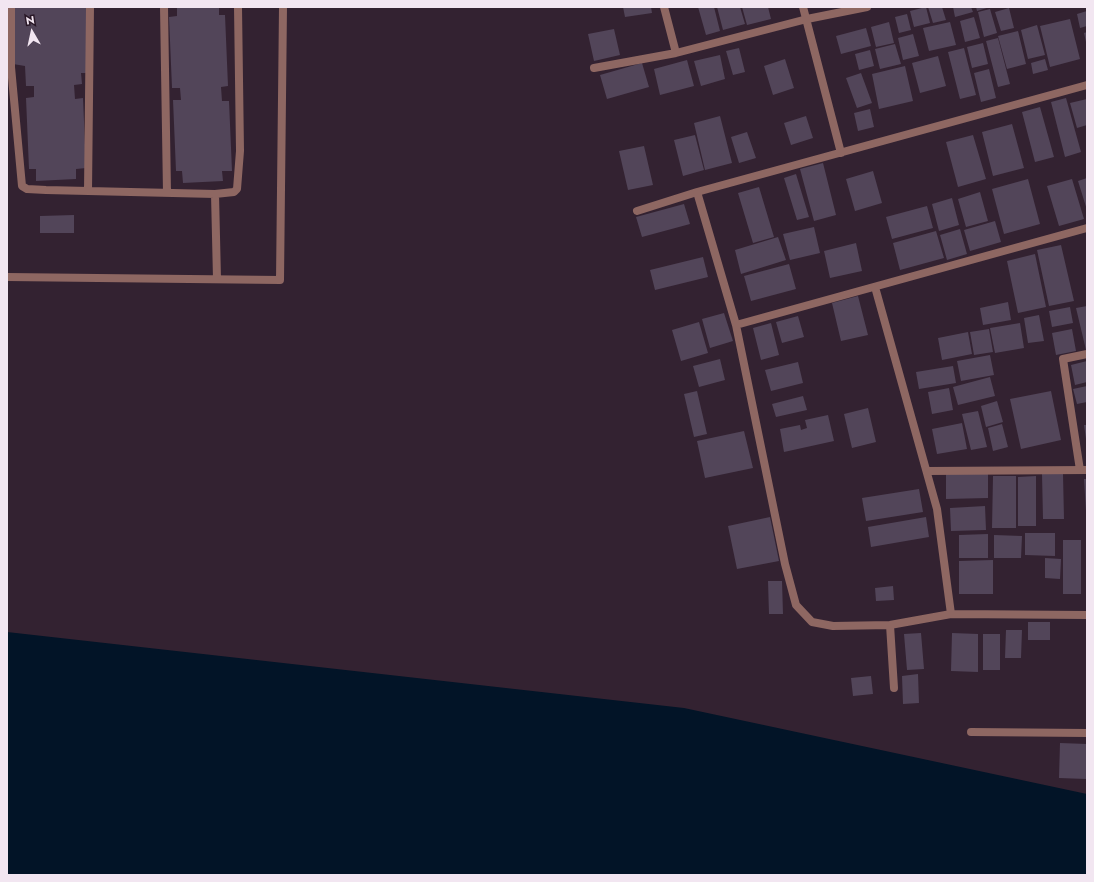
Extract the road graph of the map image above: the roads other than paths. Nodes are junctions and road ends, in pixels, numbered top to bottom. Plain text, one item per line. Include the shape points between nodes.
1 (11, 7) edge
2 (90, 7) edge
3 (164, 7) edge
4 (238, 7) edge
5 (283, 7) edge
6 (664, 7) edge
7 (803, 7) edge
8 (867, 7) edge
9 (807, 19) junction
10 (676, 53) junction
11 (594, 68) dead end
12 (1087, 85) edge
13 (841, 153) junction
14 (88, 191) junction
15 (697, 192) junction
16 (167, 193) junction
17 (215, 194) junction
18 (638, 211) dead end
19 (1087, 228) edge
20 (7, 277) edge
21 (217, 279) junction
22 (875, 287) junction
23 (736, 326) junction
24 (1087, 354) edge
25 (1084, 470) edge
26 (927, 471) junction
27 (951, 614) junction
28 (1087, 615) edge
29 (890, 625) junction
30 (894, 688) dead end
31 (971, 732) dead end
32 (1087, 733) edge

1 - 14 street via 11,67 22,186 27,189
2 - 14 street
3 - 16 street
4 - 17 street via 238,189 234,192
5 - 21 street via 280,280
6 - 10 street
7 - 9 street
8 - 9 street
9 - 10 street
9 - 13 street
10 - 11 street
12 - 13 street
13 - 15 street
14 - 16 street
15 - 18 street
15 - 23 street
16 - 17 street
17 - 21 street
19 - 22 street
20 - 21 street
22 - 23 street
22 - 26 street
23 - 29 street via 785,564 796,605 812,622 833,626
24 - 25 street via 1063,359
25 - 26 street
26 - 27 street via 937,509
27 - 28 street
27 - 29 street
29 - 30 street
31 - 32 street

